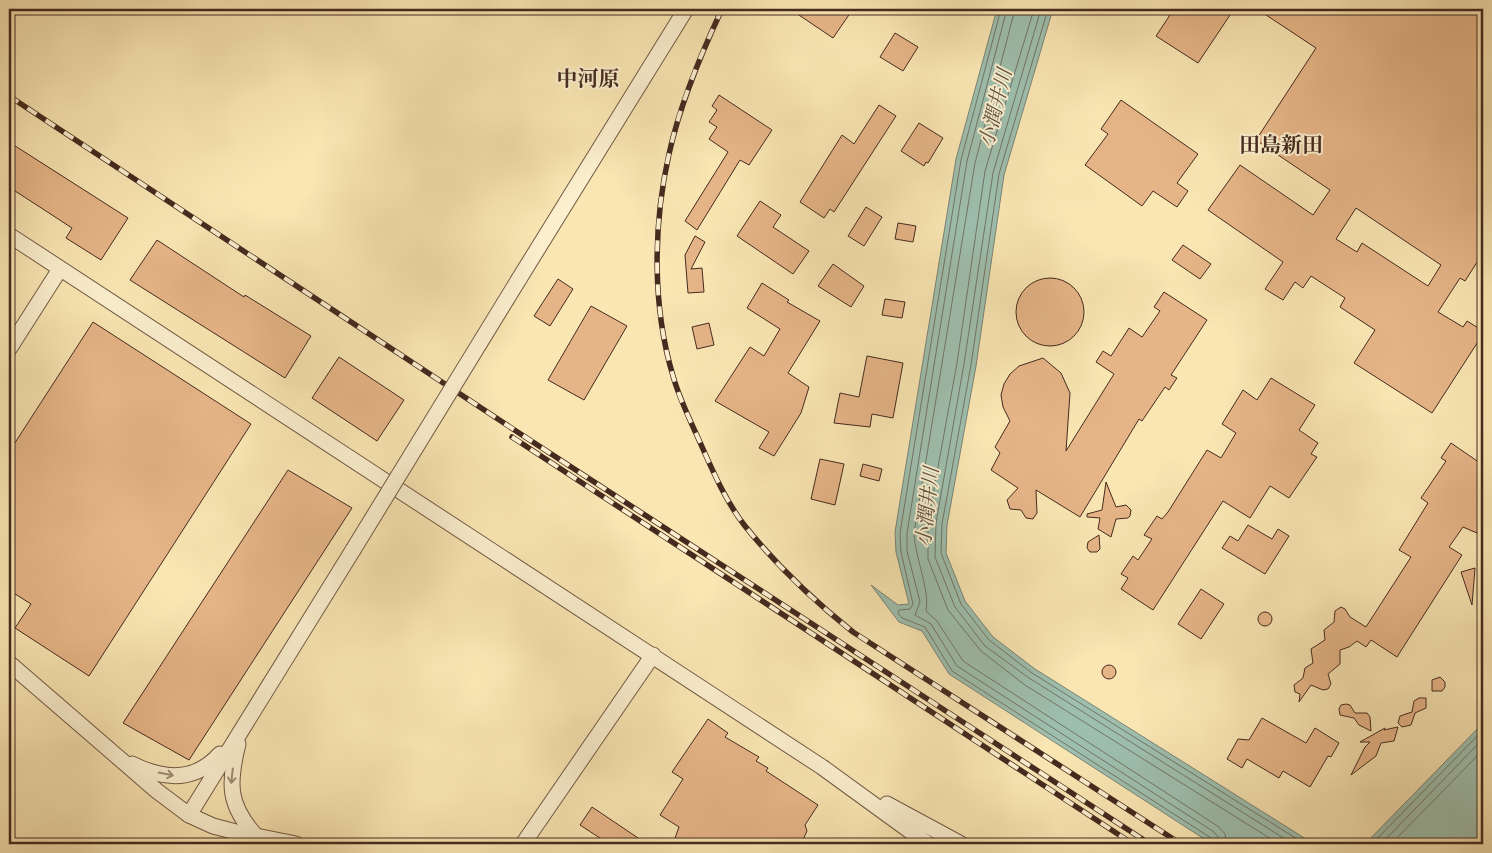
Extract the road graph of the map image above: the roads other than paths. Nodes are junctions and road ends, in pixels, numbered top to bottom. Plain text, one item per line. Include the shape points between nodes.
1 (686, 9) edge
2 (9, 235) edge
3 (60, 269) junction
4 (9, 349) edge
5 (652, 655) junction
6 (9, 663) edge
7 (242, 728) junction
8 (120, 758) junction
9 (822, 767) junction
10 (189, 815) junction
11 (256, 836) junction
12 (296, 844) edge
13 (523, 844) edge
14 (928, 844) edge
15 (961, 844) edge

1 - 7 street, bridge
2 - 3 street
3 - 4 street
3 - 5 street
5 - 9 street
5 - 13 street
6 - 8 street
8 -> 7 street via 146,770 182,776 200,772
7 - 10 street
7 -> 11 street via 233,764 233,802 238,815
8 - 10 street
9 - 14 street
9 - 15 street
10 - 11 street via 213,826
11 - 12 street

